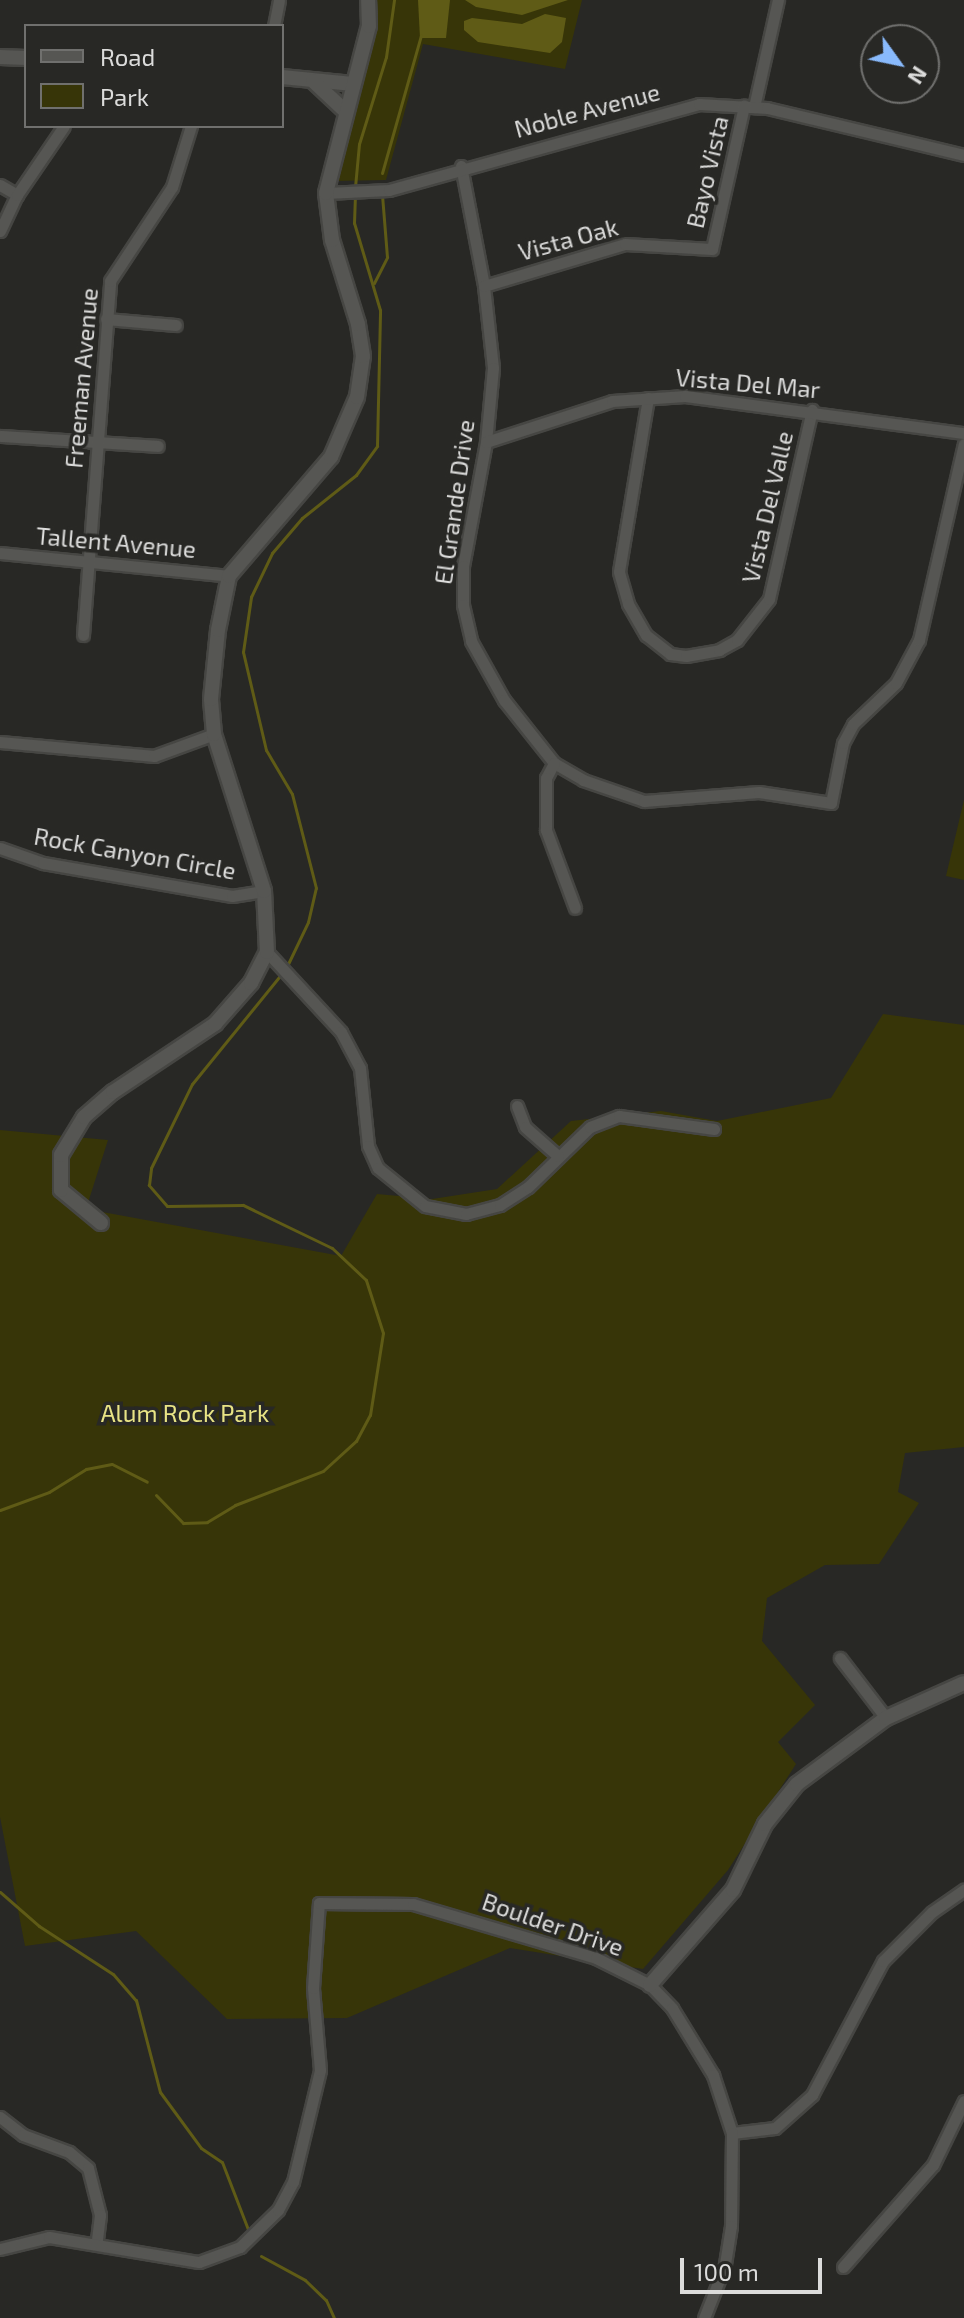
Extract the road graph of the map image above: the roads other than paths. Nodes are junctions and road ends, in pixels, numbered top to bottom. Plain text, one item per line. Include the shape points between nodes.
1 (279, 0) edge
2 (368, 0) edge
3 (778, 0) edge
4 (274, 24) edge
5 (0, 57) edge
6 (24, 58) edge
7 (284, 77) edge
8 (309, 79) junction
9 (353, 84) junction
10 (749, 106) junction
11 (344, 110) junction
12 (63, 128) edge
13 (190, 128) edge
14 (964, 155) edge
15 (461, 166) junction
16 (0, 185) edge
17 (326, 193) junction
18 (17, 195) junction
19 (0, 231) edge
20 (712, 249) joint
21 (484, 286) junction
22 (106, 319) junction
23 (176, 325) dead end
24 (648, 398) junction
25 (812, 410) junction
26 (964, 433) edge
27 (0, 436) edge
28 (97, 441) junction
29 (486, 442) junction
30 (964, 444) edge
31 (158, 446) dead end
32 (0, 553) edge
33 (90, 560) junction
34 (229, 576) junction
35 (83, 635) dead end
36 (214, 734) junction
37 (0, 742) edge
38 (554, 763) junction
39 (0, 848) edge
40 (264, 891) junction
41 (575, 908) dead end
42 (267, 952) junction
43 (517, 1106) dead end
44 (714, 1129) dead end
45 (558, 1156) junction
46 (101, 1223) dead end
47 (840, 1658) dead end
48 (964, 1683) edge
49 (886, 1718) junction
50 (964, 1890) edge
51 (650, 1985) junction
52 (964, 2101) edge
53 (0, 2117) edge
54 (732, 2133) junction
55 (97, 2241) junction
56 (0, 2249) edge
57 (843, 2267) dead end
58 (704, 2318) edge

1 - 4 street
2 - 9 street via 369,26
3 - 10 street
5 - 6 street
7 - 8 street
8 - 9 street
8 - 11 street
9 - 11 street
10 - 14 street, Noble Avenue
10 - 15 street, Noble Avenue via 699,104
10 - 20 street, Bayo Vista
11 - 17 street
12 - 18 street
13 - 22 street, Freeman Avenue via 172,187 110,281
15 - 17 street, Noble Avenue via 363,193
15 - 21 street, El Grande Drive
16 - 18 street
17 - 34 street via 332,240 363,356 357,397 331,457
18 - 19 street
20 - 21 street, Vista Oak via 625,244
21 - 29 street, El Grande Drive via 493,368
22 - 23 street
22 - 28 street, Freeman Avenue
24 - 25 street, Vista Del Mar via 698,397
24 - 25 street, Vista Del Valle via 619,572 628,604 646,635 670,654 686,656 719,650 737,640 769,599
24 - 29 street, Vista Del Mar via 578,410
25 - 26 street, Vista Del Mar
27 - 28 street
28 - 31 street
28 - 33 street, Freeman Avenue
29 - 38 street, El Grande Drive via 463,566 463,605 488,676
30 - 38 street, El Grande Drive via 919,640 896,683 848,734 831,803 759,792 644,801 607,790
32 - 33 street, Tallent Avenue
33 - 34 street, Tallent Avenue
33 - 35 street, Freeman Avenue
34 - 36 street via 212,685
36 - 37 street via 154,756
36 - 40 street
38 - 41 street via 546,778 546,830
39 - 40 street, Rock Canyon Circle via 43,863 232,896
40 - 42 street
42 - 45 street via 341,1032 360,1068 368,1146 378,1168 400,1190 425,1206 466,1214 500,1205
42 - 46 street via 251,983 215,1024 84,1117 61,1155 60,1183 86,1215
43 - 45 street via 525,1127
44 - 45 street via 619,1116 590,1127
47 - 49 street
48 - 49 street
49 - 51 street via 821,1764 781,1801 733,1890
50 - 54 street via 932,1912 883,1961 812,2095 775,2128
51 - 54 street, Boulder Drive via 672,2008 713,2075
51 - 55 street, Boulder Drive via 596,1958 448,1911 413,1904 319,1903 313,1988 320,2070 293,2182 278,2210 240,2247 199,2262
52 - 57 street via 933,2165
53 - 55 street via 23,2135 69,2152 88,2168 100,2215
54 - 58 street, Boulder Drive via 731,2226 725,2265
55 - 56 street via 49,2237

